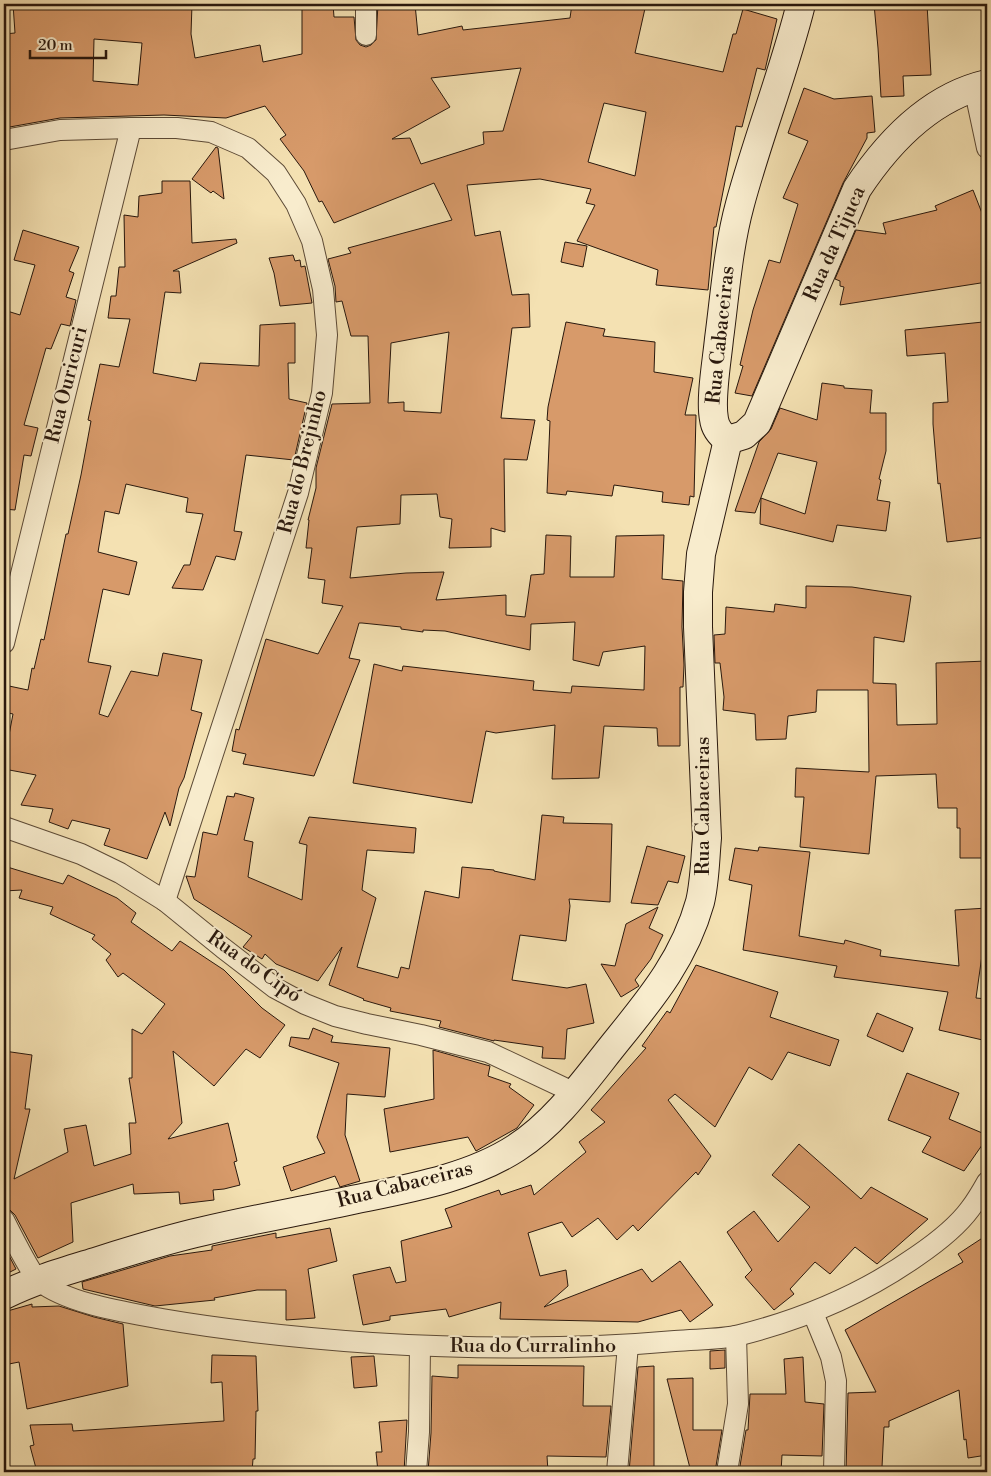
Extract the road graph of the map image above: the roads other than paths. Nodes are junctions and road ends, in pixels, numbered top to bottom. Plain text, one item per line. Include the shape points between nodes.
1 (366, 4) edge
2 (801, 4) edge
3 (366, 35) dead end
4 (981, 86) edge
5 (131, 128) junction
6 (4, 140) edge
7 (987, 148) edge
8 (728, 440) junction
9 (4, 643) edge
10 (4, 827) edge
11 (164, 901) junction
12 (575, 1093) junction
13 (987, 1182) edge
14 (4, 1220) edge
15 (36, 1280) junction
16 (4, 1295) edge
17 (813, 1313) junction
18 (736, 1336) junction
19 (628, 1345) junction
20 (420, 1346) junction
21 (416, 1472) edge
22 (616, 1472) edge
23 (727, 1472) edge
24 (834, 1472) edge

1 - 3 street
2 - 8 main road, Rua Cabaceiras via 740,205 730,250 713,409 716,428
4 - 7 street
4 - 8 main road, Rua da Tijuca via 922,116 874,164 858,189 756,423 744,435
5 - 6 street, Rua do Brejinho via 60,130
5 - 9 street, Rua Ouricuri
5 - 11 street, Rua do Brejinho via 211,132 248,148 276,173 296,204 312,242 323,289 327,335 322,393 298,493
8 - 12 main road, Rua Cabaceiras via 700,563 698,627 707,838 700,900 677,959 656,992
10 - 11 street, Rua do Cipó via 81,854 120,872
11 - 12 street, Rua do Cipó via 275,988 305,1004 335,1016 488,1052
12 - 15 main road, Rua Cabaceiras via 517,1148 458,1175 202,1231
13 - 17 street, Rua do Curralinho via 969,1211 939,1240 890,1274
14 - 15 street
15 - 16 main road, Rua Cabaceiras
15 - 20 street, Rua do Curralinho via 81,1301 110,1310 207,1327
17 - 18 street, Rua do Curralinho
17 - 24 street via 832,1357 836,1381
18 - 19 street, Rua do Curralinho
18 - 23 street via 738,1404
19 - 20 street, Rua do Curralinho via 536,1348
19 - 22 street
20 - 21 street via 420,1432

